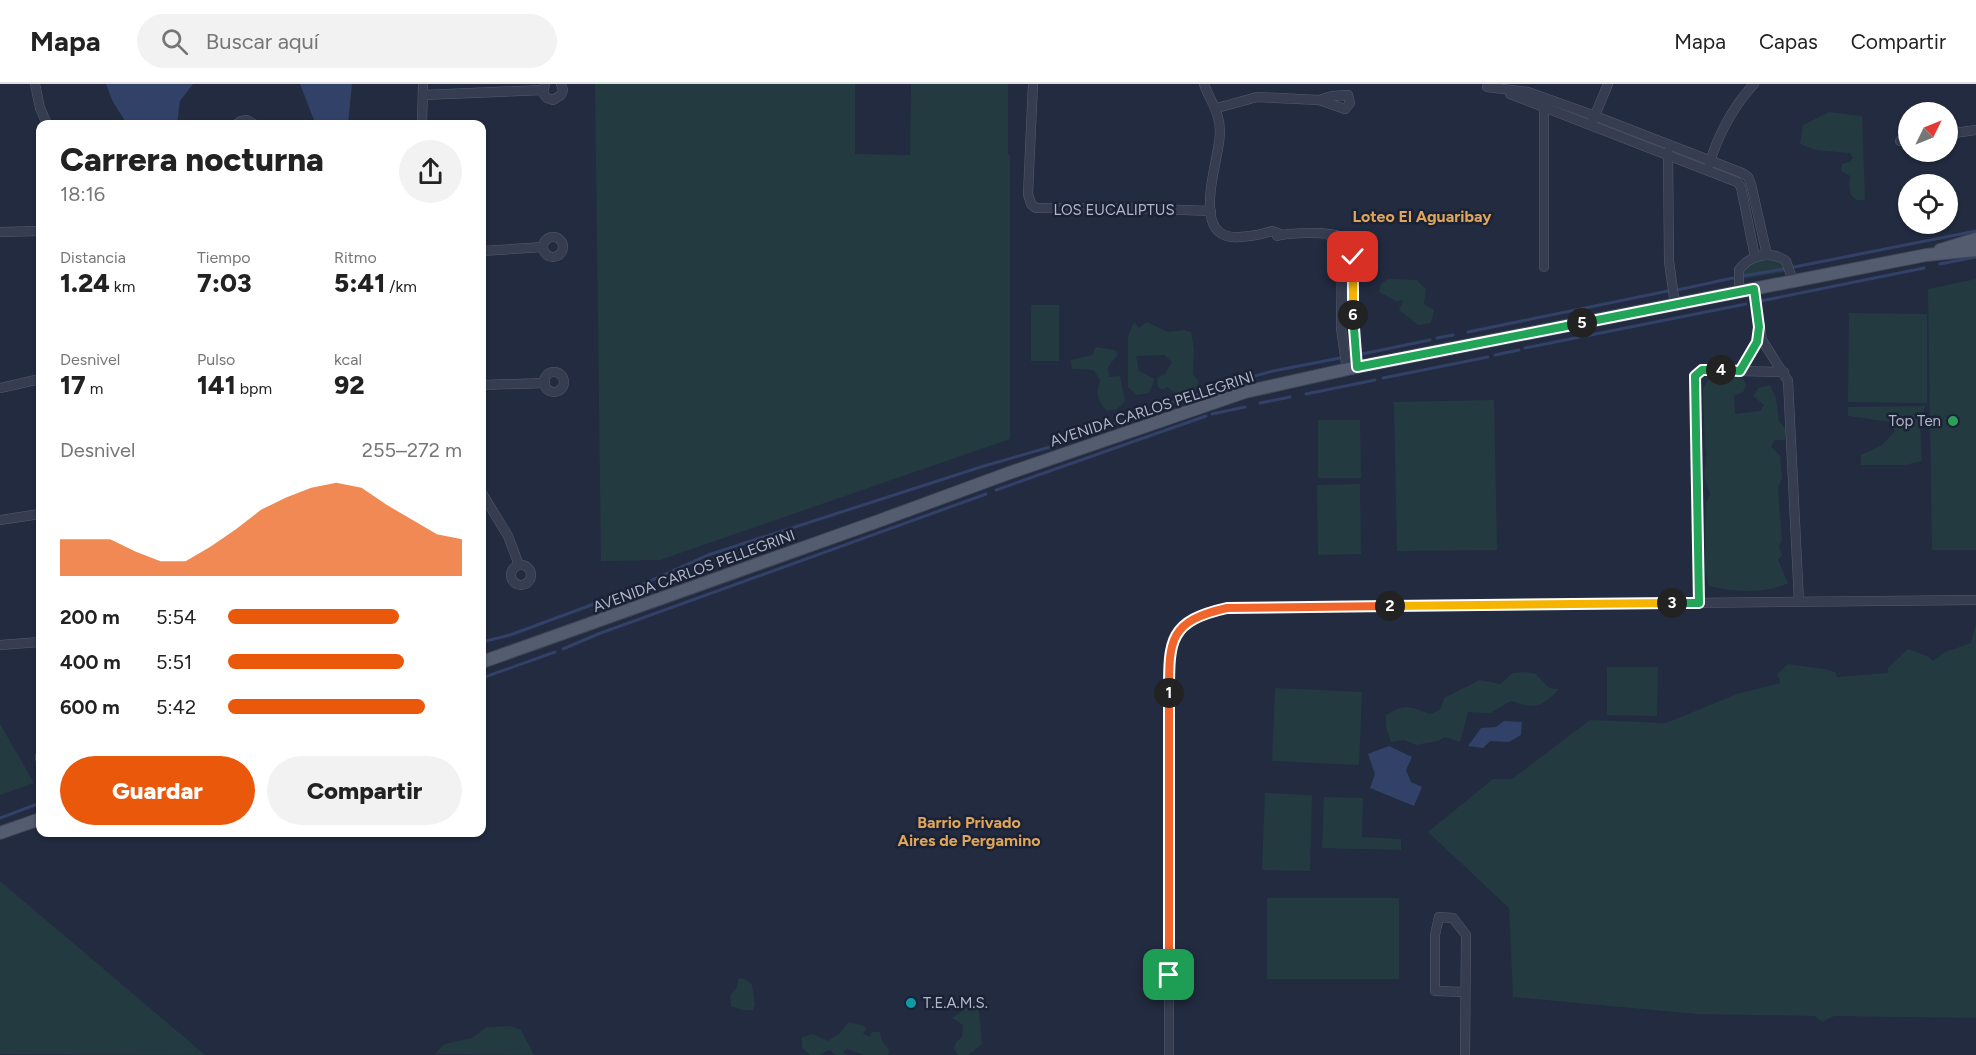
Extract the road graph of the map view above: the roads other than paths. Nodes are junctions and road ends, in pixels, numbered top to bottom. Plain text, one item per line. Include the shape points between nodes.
1 (35, 84) edge
2 (423, 84) edge
3 (561, 84) edge
4 (1034, 84) edge
5 (1204, 84) edge
6 (1608, 84) edge
7 (1754, 84) edge
8 (1483, 86) edge
9 (544, 87) edge
10 (423, 95) junction
11 (1318, 100) dead end
12 (1544, 107) junction
13 (1217, 108) junction
14 (1595, 116) junction
15 (45, 120) edge
16 (422, 120) edge
17 (1591, 125) junction
18 (1976, 130) edge
19 (1958, 132) edge
20 (1667, 144) junction
21 (1668, 156) junction
22 (1709, 165) junction
23 (1211, 211) junction
24 (36, 231) edge
25 (0, 232) edge
26 (1976, 239) edge
27 (543, 247) dead end
28 (1976, 250) edge
29 (486, 251) edge
30 (1767, 255) junction
31 (1926, 255) junction
32 (1755, 257) junction
33 (1544, 267) dead end
34 (1793, 281) junction
35 (1754, 289) junction
36 (1739, 291) junction
37 (1675, 305) junction
38 (1759, 327) junction
39 (1352, 368) junction
40 (1740, 371) junction
41 (1784, 372) junction
42 (36, 381) edge
43 (545, 383) dead end
44 (486, 385) edge
45 (0, 388) edge
46 (486, 500) edge
47 (36, 515) edge
48 (0, 520) edge
49 (519, 565) dead end
50 (1976, 600) edge
51 (1799, 602) junction
52 (1699, 603) junction
53 (36, 642) edge
54 (0, 645) edge
55 (486, 661) edge
56 (36, 820) edge
57 (0, 833) edge
58 (1465, 992) junction
59 (1170, 1055) edge
60 (1465, 1055) edge

1 - 15 street
2 - 10 street
3 - 9 street via 562,93 556,99 547,98
4 - 23 street, LOS EUCALIPTUS via 1028,194 1036,208
5 - 13 street
6 - 14 street
7 - 22 street via 1725,124
8 - 12 street
8 - 14 street via 1528,92
9 - 10 street
10 - 16 street
11 - 13 street via 1257,97
12 - 17 street
12 - 33 street
13 - 23 street via 1221,133 1211,183
14 - 17 street
14 - 20 street
17 - 21 street
18 - 19 street
20 - 21 street
20 - 22 street
21 - 22 street
21 - 37 street via 1669,261
22 - 30 street via 1748,177
22 - 32 street via 1742,187
23 - 39 street via 1212,223 1230,237 1328,234 1339,236 1349,246 1353,257
24 - 25 street
26 - 31 main road, AVENIDA CARLOS PELLEGRINI
27 - 29 street
28 - 31 main road, AVENIDA CARLOS PELLEGRINI
30 - 32 street
30 - 34 street via 1786,261
31 - 34 main road, AVENIDA CARLOS PELLEGRINI
32 - 36 street via 1738,270
34 - 35 main road, AVENIDA CARLOS PELLEGRINI
35 - 36 main road, AVENIDA CARLOS PELLEGRINI
35 - 38 street
36 - 37 main road, AVENIDA CARLOS PELLEGRINI
37 - 39 main road, AVENIDA CARLOS PELLEGRINI
38 - 40 street via 1757,342
38 - 41 street via 1762,340
39 - 55 main road, AVENIDA CARLOS PELLEGRINI via 1215,400
40 - 41 street
40 - 52 street via 1702,370 1695,376
41 - 51 street via 1788,381
42 - 45 street
43 - 44 street
46 - 49 street via 508,536
47 - 48 street
50 - 51 street
51 - 52 street
52 - 59 street via 1227,608 1184,626 1172,642 1169,655
53 - 54 street
56 - 57 main road
58 - 58 street via 1466,935 1453,918 1439,917 1435,935 1435,991
58 - 60 street

